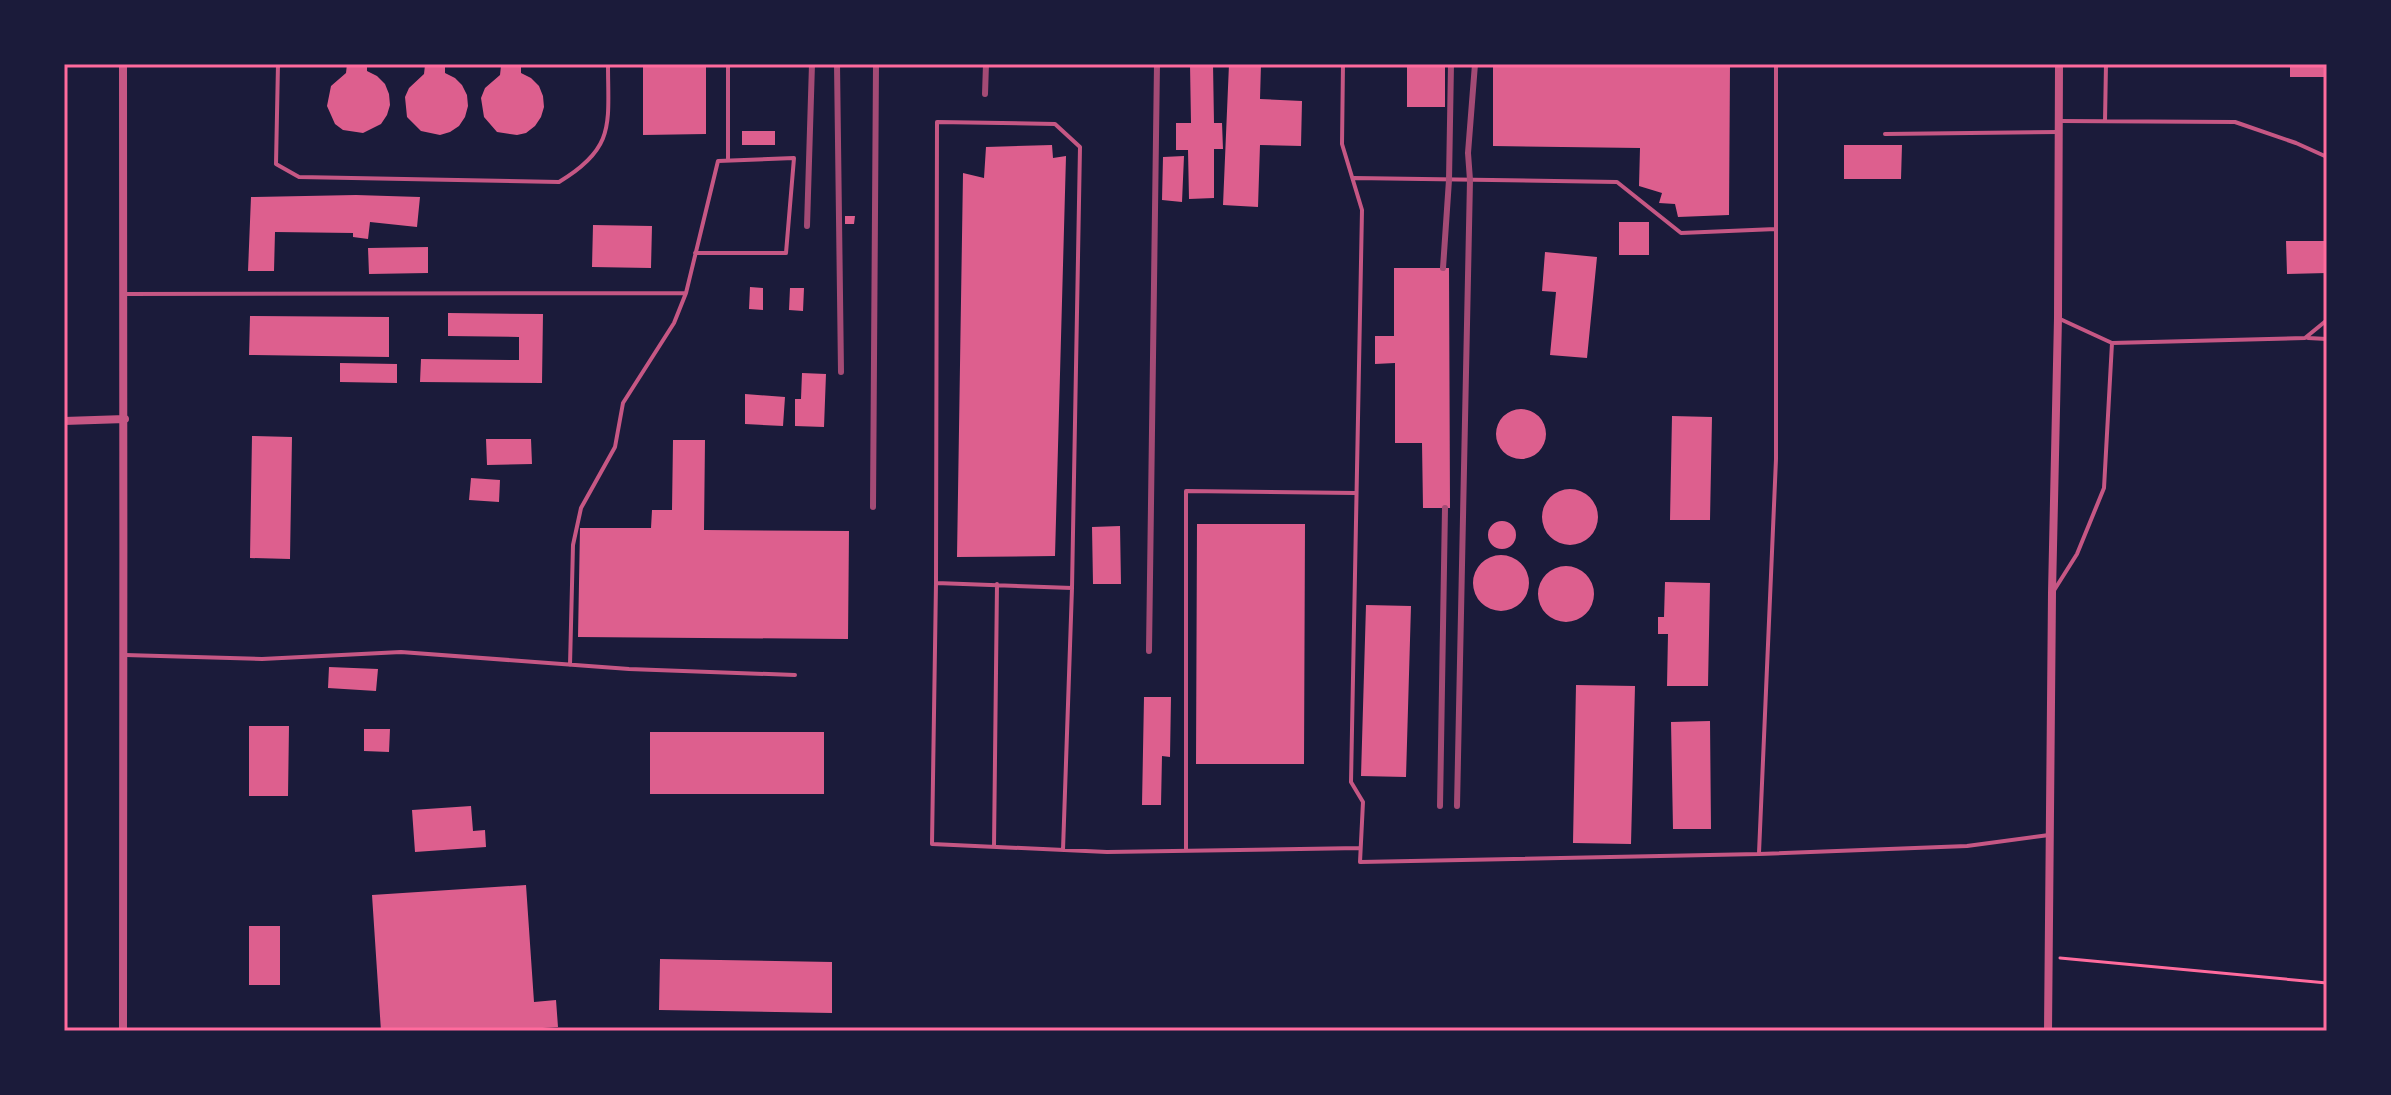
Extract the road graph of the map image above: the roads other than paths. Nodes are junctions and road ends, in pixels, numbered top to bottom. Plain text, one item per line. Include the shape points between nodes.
1 (123, 64) edge
2 (278, 64) edge
3 (608, 64) edge
4 (728, 64) edge
5 (1343, 64) edge
6 (1776, 64) edge
7 (2059, 64) edge
8 (2106, 64) edge
9 (2058, 121) junction
10 (2105, 121) junction
11 (2058, 132) junction
12 (1885, 134) dead end
13 (2327, 157) edge
14 (728, 161) junction
15 (1354, 178) junction
16 (1776, 229) junction
17 (695, 253) junction
18 (686, 293) junction
19 (125, 294) junction
20 (2058, 318) junction
21 (2327, 320) edge
22 (2305, 338) junction
23 (2327, 339) edge
24 (2112, 343) junction
25 (125, 419) junction
26 (64, 421) edge
27 (1356, 493) junction
28 (936, 583) junction
29 (997, 584) junction
30 (1072, 588) junction
31 (2052, 593) junction
32 (125, 655) junction
33 (570, 665) junction
34 (795, 675) dead end
35 (2049, 835) junction
36 (994, 847) junction
37 (1360, 848) junction
38 (1063, 850) junction
39 (1186, 850) junction
40 (1759, 854) junction
41 (123, 1031) edge
42 (2048, 1031) edge

1 - 19 street
2 - 3 lane via 276,164 299,177 559,182 583,168 604,141
4 - 14 lane
5 - 15 lane via 1342,144
6 - 16 lane
7 - 9 street
8 - 10 lane
9 - 10 lane
9 - 11 street
10 - 13 lane via 2235,122
11 - 12 lane
11 - 20 street
14 - 17 lane via 718,161
14 - 17 lane via 794,158 786,253
15 - 16 lane via 1617,182 1681,233
15 - 27 lane via 1362,210
16 - 40 lane via 1776,459
17 - 18 lane
18 - 19 lane
18 - 33 lane via 674,323 623,403 615,447 581,508 573,545
19 - 25 street
20 - 24 lane
20 - 31 street
21 - 22 lane
22 - 23 lane
22 - 24 lane
24 - 31 lane via 2104,488 2077,554
25 - 26 street
25 - 32 street
27 - 37 lane via 1351,782 1363,802
27 - 39 lane via 1186,491
28 - 29 lane
28 - 30 lane via 937,122 1055,124 1080,147
28 - 36 lane via 932,844
29 - 30 lane
29 - 36 lane
30 - 38 lane
31 - 35 street
32 - 33 lane via 262,659 401,652
32 - 41 street
33 - 34 lane
35 - 40 lane via 1967,846
35 - 42 street
36 - 38 lane
37 - 39 lane
37 - 40 lane via 1360,862
38 - 39 lane

